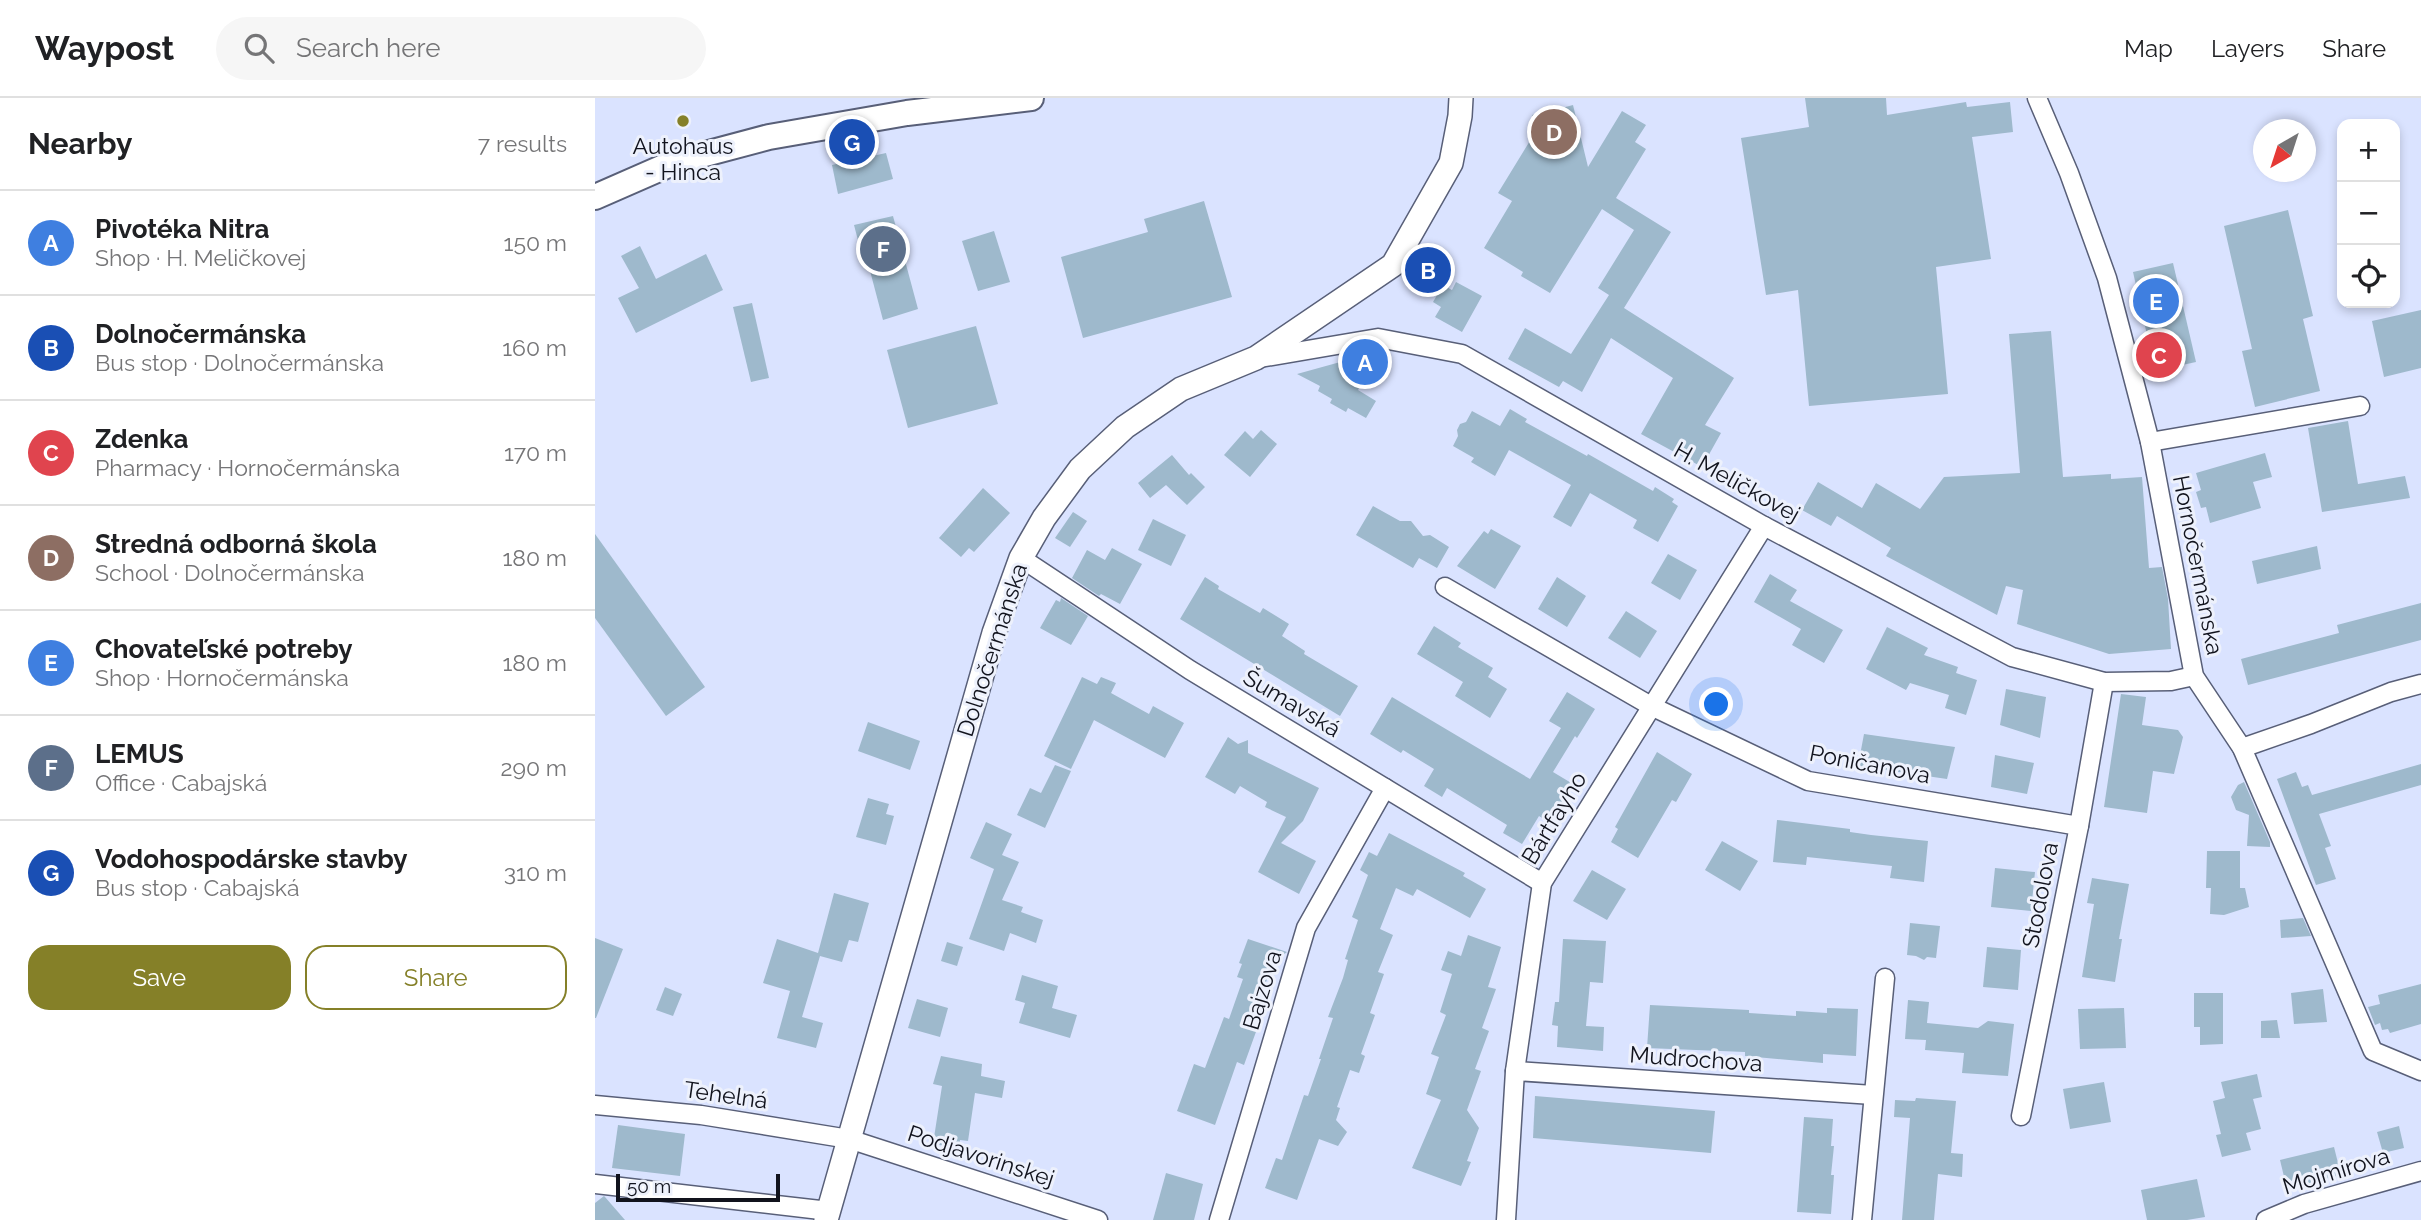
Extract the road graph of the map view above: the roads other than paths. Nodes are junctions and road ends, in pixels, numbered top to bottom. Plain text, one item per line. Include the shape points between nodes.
1 (1031, 98) edge
2 (1461, 98) edge
3 (2037, 98) edge
4 (595, 197) edge
5 (1256, 358) junction
6 (2360, 406) dead end
7 (2150, 442) junction
8 (1763, 526) junction
9 (1021, 558) junction
10 (1445, 587) dead end
11 (2194, 676) junction
12 (2104, 682) junction
13 (2421, 684) edge
14 (1651, 706) junction
15 (2242, 748) junction
16 (1385, 788) junction
17 (2079, 827) junction
18 (1542, 883) junction
19 (1885, 978) dead end
20 (1515, 1071) junction
21 (2421, 1071) edge
22 (1873, 1096) junction
23 (595, 1105) edge
24 (2021, 1116) dead end
25 (849, 1139) junction
26 (2421, 1171) edge
27 (595, 1184) edge
28 (827, 1216) edge
29 (1098, 1220) edge
30 (1219, 1220) edge
31 (1506, 1220) edge
32 (1862, 1220) edge
33 (2266, 1220) edge

1 - 4 main road via 769,137 675,162
2 - 5 street, Dolnočermánska via 1451,163 1393,265
3 - 7 street, Hornočermánska via 2106,278
5 - 8 street, H. Meličkovej via 1378,338 1462,354
5 - 9 street, Dolnočermánska via 1181,389 1125,427 1080,469
6 - 7 street
7 - 11 street, Hornočermánska
8 - 12 street, H. Meličkovej via 2013,657
8 - 14 street, Bártfayho
9 - 16 street, Šumavská via 1190,670
9 - 25 street, Dolnočermánska via 993,638
10 - 14 street, Poničanova
11 - 12 street, H. Meličkovej
11 - 15 street, Hornočermánska
12 - 17 street, Stodolova
13 - 15 street
14 - 17 street, Poničanova via 1808,781
14 - 18 street, Bártfayho
15 - 21 street, Hornočermánska via 2373,1051
16 - 18 street, Šumavská
16 - 30 street, Bajzova via 1306,928
17 - 24 street, Stodolova
18 - 20 street, Bártfayho
19 - 22 street
20 - 22 street, Mudrochova
20 - 31 street, Bártfayho
22 - 32 street
23 - 25 street, Tehelná via 701,1115
25 - 28 street, Dolnočermánska
25 - 29 street, Podjavorinskej
26 - 33 street, Mojmírova via 2304,1204
27 - 28 street

